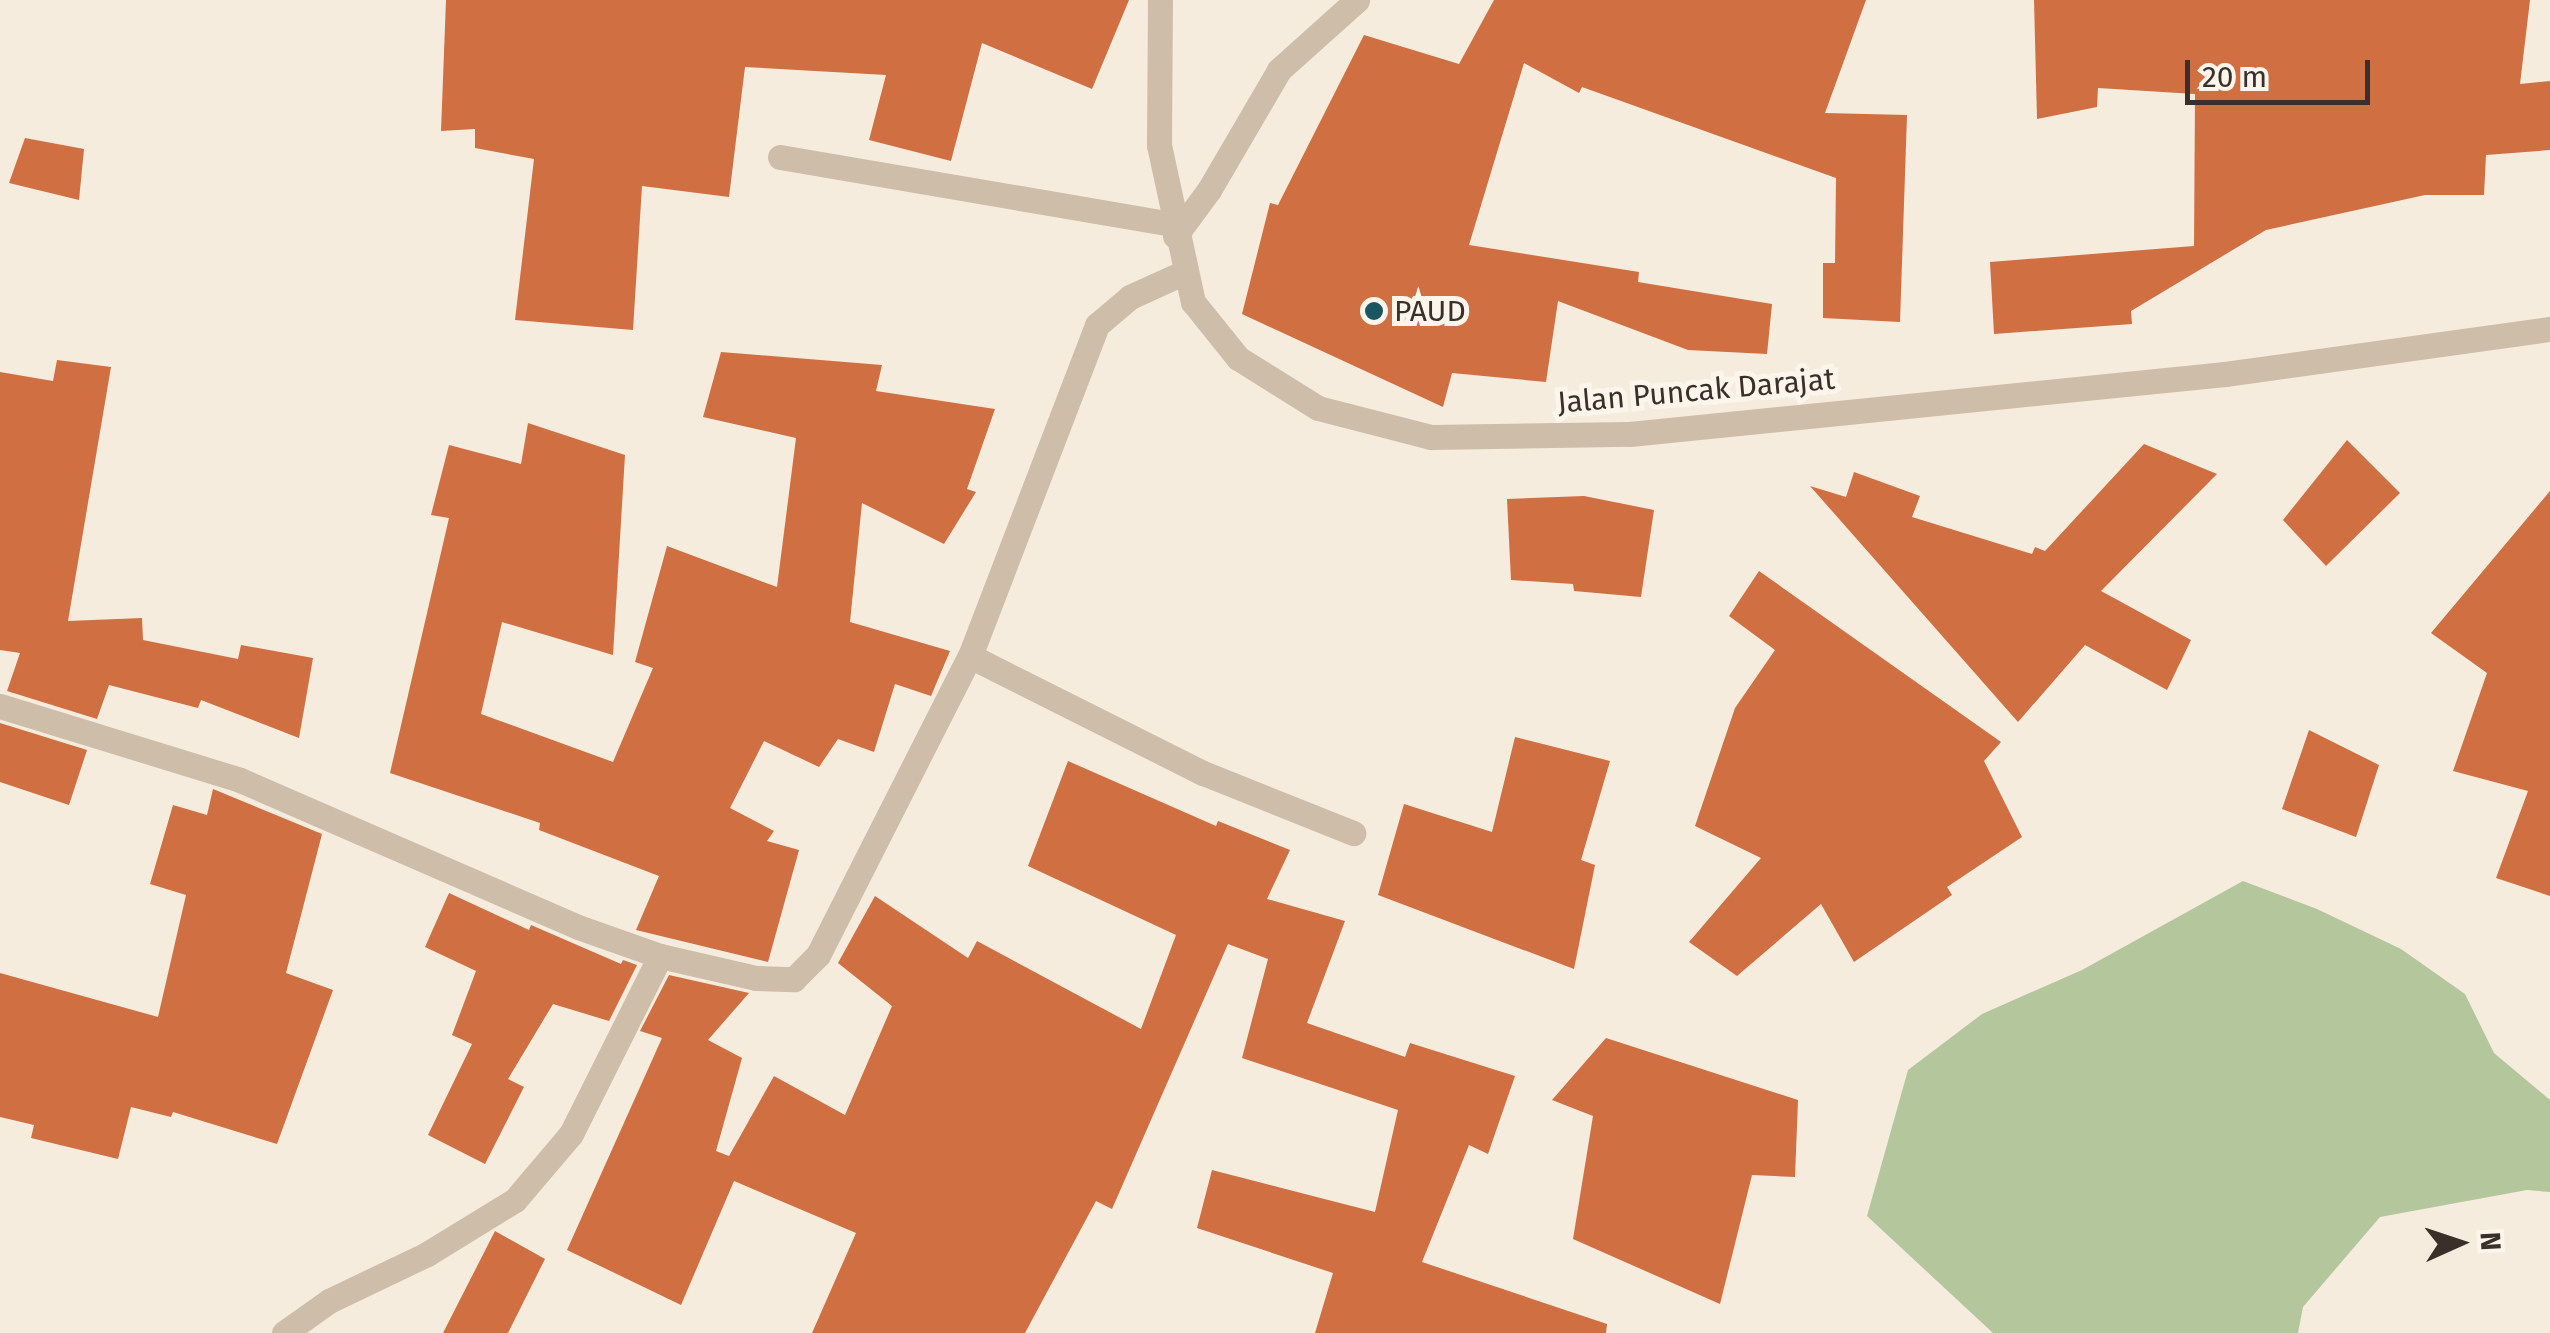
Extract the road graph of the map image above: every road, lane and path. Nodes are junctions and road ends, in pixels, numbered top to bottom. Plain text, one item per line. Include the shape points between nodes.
1 (1160, 0) edge
2 (1357, 0) edge
3 (780, 157) dead end
4 (1174, 230) junction
5 (1185, 272) junction
6 (2550, 330) edge
7 (970, 656) junction
8 (0, 706) edge
9 (1352, 833) dead end
10 (660, 956) junction
11 (284, 1333) edge

1 - 4 street, Jalan Puncak Darajat via 1159,146
2 - 4 street via 1279,70 1209,190
3 - 4 street
4 - 5 street, Jalan Puncak Darajat
5 - 6 street, Jalan Puncak Darajat via 1192,302 1238,358 1318,408 1431,437 1630,434 2225,374
5 - 7 street via 1130,298 1097,325
7 - 9 street via 1203,772
7 - 10 street via 810,965 794,979 778,980
8 - 10 street via 240,780
10 - 11 street via 571,1134 515,1200

